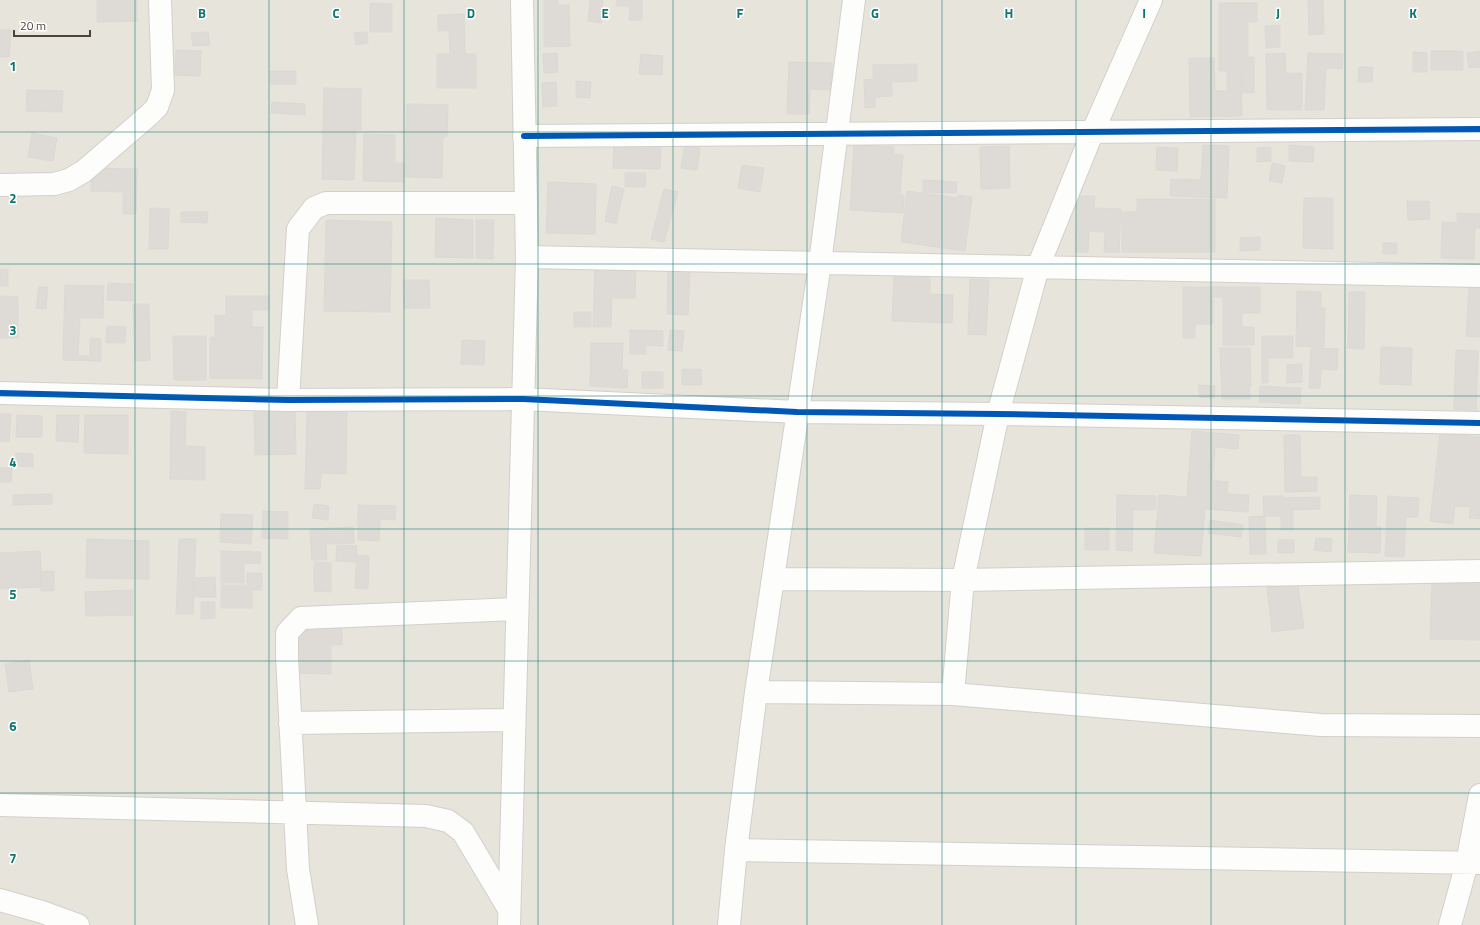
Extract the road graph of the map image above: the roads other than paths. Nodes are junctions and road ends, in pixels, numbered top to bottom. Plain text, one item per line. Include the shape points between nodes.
1 (160, 0) edge
2 (522, 0) edge
3 (854, 0) edge
4 (1151, 0) edge
5 (1480, 129) edge
6 (1093, 132) junction
7 (837, 134) junction
8 (524, 136) junction
9 (0, 185) edge
10 (525, 203) junction
11 (527, 257) junction
12 (820, 263) junction
13 (1038, 267) junction
14 (1480, 276) edge
15 (0, 393) edge
16 (523, 399) junction
17 (288, 400) junction
18 (797, 412) junction
19 (998, 414) junction
20 (1480, 423) edge
21 (1480, 571) edge
22 (773, 579) junction
23 (962, 580) junction
24 (517, 609) junction
25 (756, 692) junction
26 (953, 694) junction
27 (514, 720) junction
28 (290, 723) junction
29 (1480, 726) edge
30 (1480, 795) edge
31 (0, 805) edge
32 (294, 812) junction
33 (736, 850) junction
34 (1474, 863) edge
35 (0, 900) edge
36 (509, 917) edge
37 (78, 925) edge
38 (307, 925) edge
39 (729, 925) edge
40 (1450, 925) edge

1 - 9 street via 162,90 157,107 84,171 69,180 54,184
2 - 8 street
3 - 7 street
4 - 6 street
5 - 6 street
6 - 7 street
6 - 13 street
7 - 8 street
7 - 12 street
8 - 10 street
10 - 11 street
10 - 17 street via 326,203 314,208 298,229
11 - 12 street
11 - 16 street
12 - 13 street
12 - 18 street
13 - 14 street
13 - 19 street
15 - 17 street
16 - 17 street
16 - 18 street
16 - 24 street
18 - 19 street
18 - 22 street
19 - 20 street
19 - 23 street
21 - 23 street
22 - 23 street
22 - 25 street
23 - 26 street
24 - 27 street
24 - 28 street via 300,618 287,633
25 - 26 street
25 - 33 street
26 - 29 street via 1321,725
27 - 28 street
27 - 36 street
28 - 32 street
30 - 34 street
31 - 32 street
32 - 36 street via 426,816 448,821 463,832
32 - 38 street via 298,869
33 - 34 street
33 - 39 street
34 - 40 street
35 - 37 street

